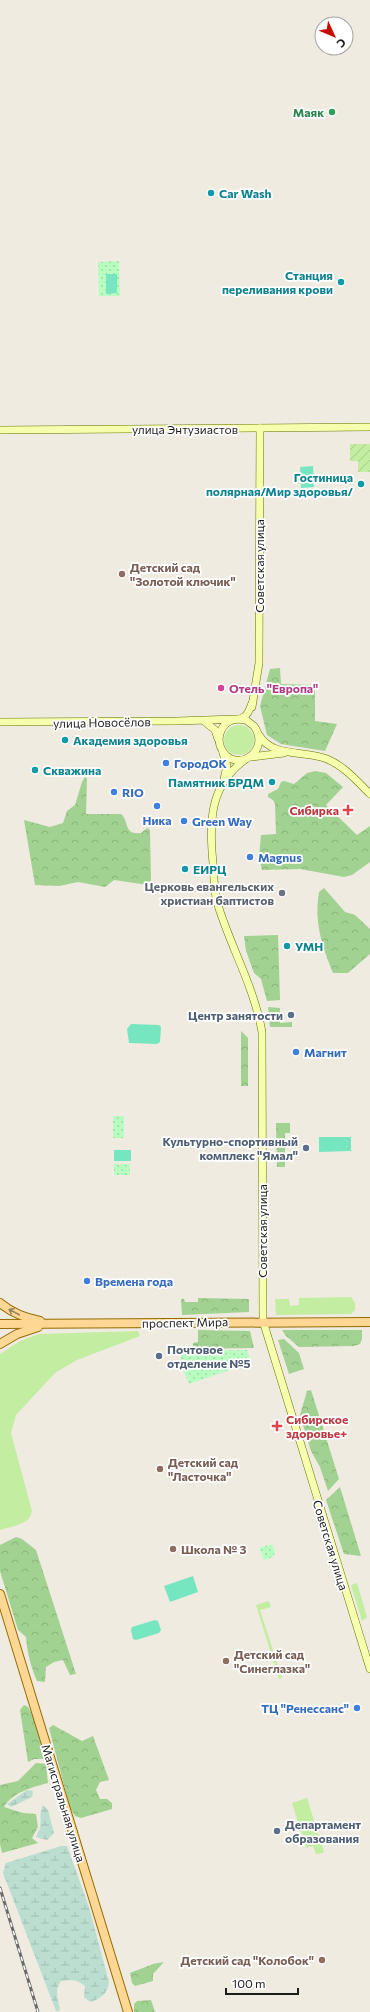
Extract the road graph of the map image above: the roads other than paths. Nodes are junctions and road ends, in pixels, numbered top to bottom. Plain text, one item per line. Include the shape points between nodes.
1 (370, 427) edge
2 (260, 428) junction
3 (0, 430) edge
4 (252, 703) junction
5 (236, 719) junction
6 (204, 721) junction
7 (0, 722) edge
8 (254, 726) junction
9 (259, 735) junction
10 (219, 742) junction
11 (221, 750) junction
12 (296, 752) junction
13 (247, 758) junction
14 (221, 787) junction
15 (370, 794) edge
16 (0, 1303) edge
17 (263, 1321) junction
18 (370, 1322) edge
19 (0, 1324) edge
20 (57, 1324) junction
21 (0, 1344) edge
22 (0, 1594) edge
23 (370, 1669) edge
24 (128, 2012) edge

1 - 2 main road, улица Энтузиастов
2 - 3 main road, улица Энтузиастов
2 - 4 main road, Советская улица via 259,663
4 - 5 main road via 247,714 241,719
4 - 8 main road via 251,718
5 - 6 main road, улица Новосёлов
5 - 8 main road via 246,720
5 - 10 main road via 224,726
6 - 7 main road, улица Новосёлов
6 - 10 main road via 214,730
8 - 9 main road
9 - 12 main road via 269,746
9 - 13 main road via 258,748
10 - 11 main road
11 - 13 main road via 232,759
11 - 14 main road via 227,766
12 - 13 main road
12 - 15 main road via 317,755 336,764
13 - 14 main road via 233,770
14 - 17 main road, Советская улица via 210,821 217,901 254,998 262,1032
20 -> 16 main road via 27,1318
17 - 18 main road, проспект Мира
17 - 20 main road, проспект Мира
17 - 23 main road, Советская улица
19 - 20 main road, проспект Мира
20 - 21 main road via 28,1330
22 - 24 main road, Магистральная улица

